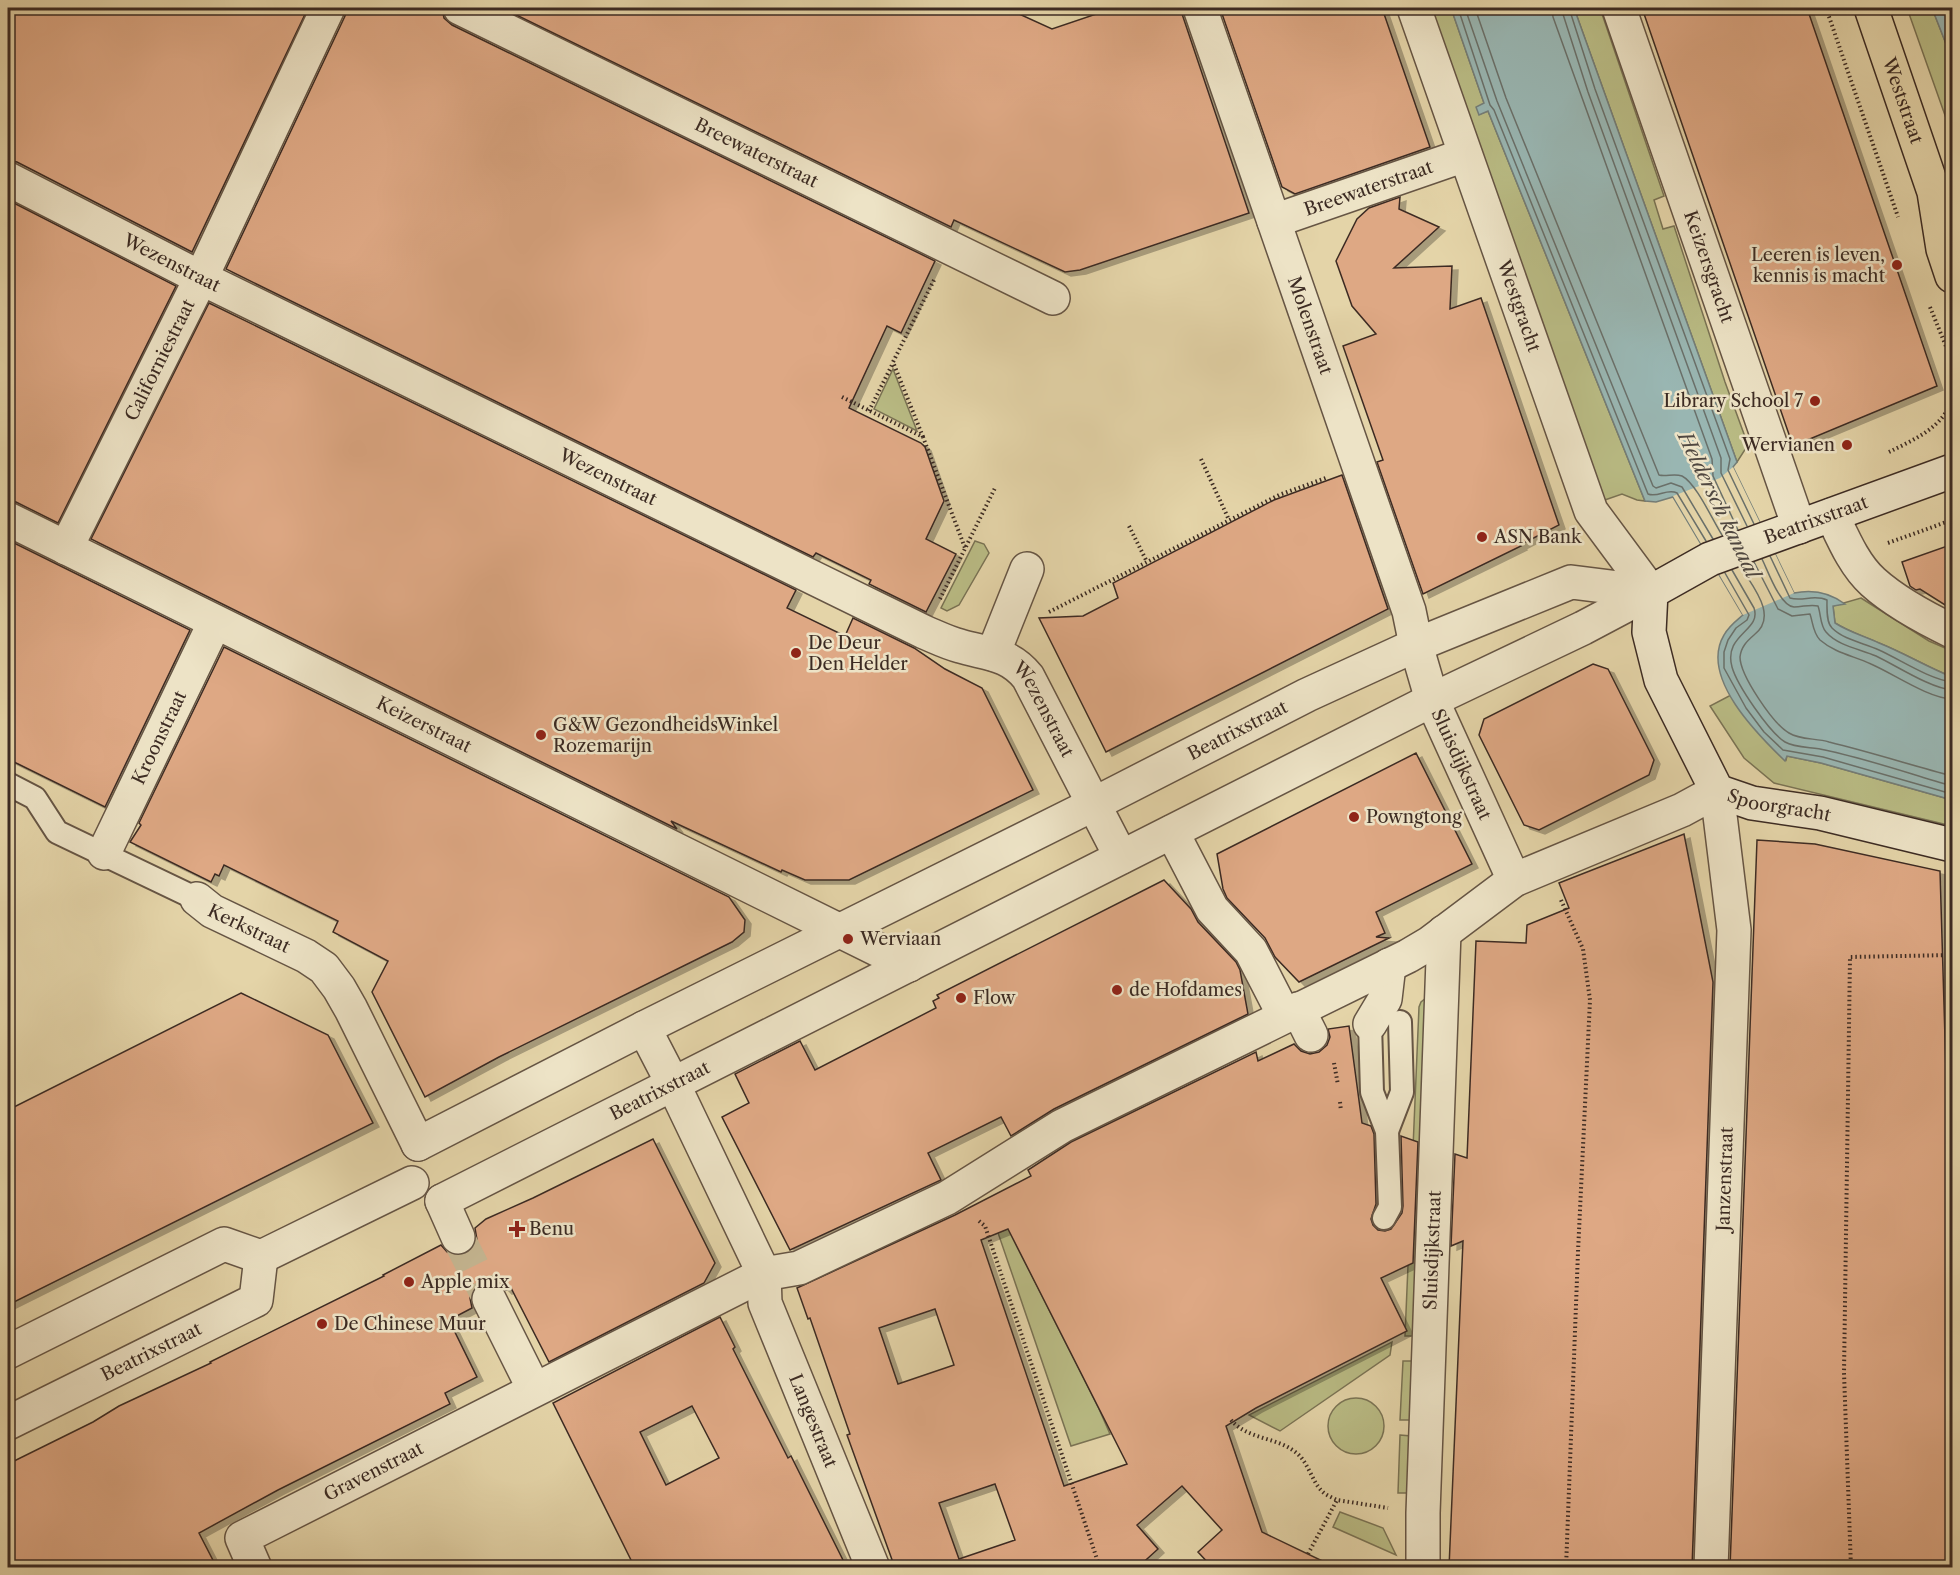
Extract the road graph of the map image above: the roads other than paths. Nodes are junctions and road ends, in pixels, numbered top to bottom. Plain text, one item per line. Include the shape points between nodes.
1 (328, 8) edge
2 (1200, 8) edge
3 (1414, 8) edge
4 (1619, 8) edge
5 (1871, 8) edge
6 (469, 12) edge
7 (1465, 155) junction
8 (8, 179) edge
9 (1934, 192) junction
10 (1953, 219) edge
11 (1274, 221) junction
12 (1953, 276) edge
13 (201, 278) junction
14 (1053, 298) dead end
15 (1953, 471) edge
16 (1832, 515) junction
17 (8, 519) edge
18 (1799, 527) junction
19 (66, 548) junction
20 (1027, 568) dead end
21 (1651, 592) junction
22 (215, 622) junction
23 (1953, 631) edge
24 (1416, 645) junction
25 (993, 654) junction
26 (1432, 700) junction
27 (8, 784) edge
28 (1717, 791) junction
29 (1094, 804) junction
30 (1172, 832) junction
31 (1950, 846) edge
32 (104, 854) junction
33 (1121, 857) junction
34 (1514, 880) junction
35 (197, 899) joint
36 (839, 930) junction
37 (1444, 932) junction
38 (909, 964) junction
39 (1389, 964) junction
40 (1385, 1017) junction
41 (1298, 1020) junction
42 (644, 1028) junction
43 (673, 1084) junction
44 (1387, 1131) junction
45 (418, 1144) junction
46 (412, 1183) junction
47 (441, 1201) junction
48 (1384, 1218) dead end
49 (458, 1237) tunnel mouth
50 (261, 1257) junction
51 (764, 1274) junction
52 (489, 1299) tunnel mouth
53 (8, 1352) edge
54 (534, 1389) junction
55 (8, 1423) edge
56 (255, 1568) edge
57 (873, 1568) edge
58 (1423, 1568) edge
59 (1711, 1568) edge

1 - 13 street, Californiestraat
2 - 11 street, Molenstraat
3 - 7 street, Westgracht
4 - 18 street, Keizersgracht
5 - 9 main road, Weststraat
6 - 14 street, Breewaterstraat
7 - 11 street, Breewaterstraat
7 - 21 street, Westgracht via 1591,511
8 - 13 street, Wezenstraat
9 - 10 main road, Weststraat
9 - 12 main road, Weststraat via 1942,249
11 - 24 street, Molenstraat via 1409,611
13 - 19 street, Californiestraat
13 - 25 street, Wezenstraat via 924,632 957,646
15 - 16 street, Beatrixstraat
16 - 18 street, Beatrixstraat
16 - 23 street via 1852,555 1873,582
17 - 19 street, Keizerstraat
18 - 21 street, Beatrixstraat via 1710,559
19 - 22 street, Keizerstraat
20 - 25 street
21 - 24 street, Beatrixstraat via 1571,582
21 - 26 street, Beatrixstraat
21 - 28 street, Spoorgracht via 1649,632 1661,680
22 - 32 street, Kroonstraat
22 - 36 street, Keizerstraat
24 - 26 street, Sluisdijkstraat
24 - 29 street, Beatrixstraat via 1307,695
25 - 29 street, Wezenstraat via 1019,666 1028,677
26 - 30 street, Beatrixstraat
26 - 34 street, Sluisdijkstraat
27 - 32 lane, Kerkstraat via 35,798 57,832
28 - 31 street, Spoorgracht via 1752,803 1820,813
28 - 34 street via 1682,810
28 - 59 street, Janzenstraat via 1734,930
29 - 33 street, Wezenstraat
29 - 36 street, Beatrixstraat
30 - 33 street, Beatrixstraat
30 - 41 street via 1212,909 1251,951
32 - 35 lane, Kerkstraat
33 - 38 street, Beatrixstraat
34 - 37 street
35 - 45 street, Kerkstraat via 324,968 351,1009
36 - 38 street
36 - 42 street, Beatrixstraat
37 - 39 street via 1430,944
37 - 58 street, Sluisdijkstraat
38 - 43 street, Beatrixstraat
39 - 40 street
39 - 41 street
40 - 44 lane via 1372,1092
40 - 44 lane via 1402,1092
41 - 51 street via 1062,1126 947,1198 799,1268
42 - 43 street, Langestraat
42 - 45 street, Beatrixstraat
43 - 47 street, Beatrixstraat
43 - 51 street, Langestraat
44 - 48 lane via 1390,1207
45 - 46 street
46 - 47 street
46 - 50 street
47 - 49 street
50 - 53 street via 224,1244
50 - 55 street, Beatrixstraat via 256,1300
51 - 54 street, Gravenstraat
51 - 57 street, Langestraat via 765,1303
52 - 54 street
54 - 56 street, Gravenstraat via 242,1538

